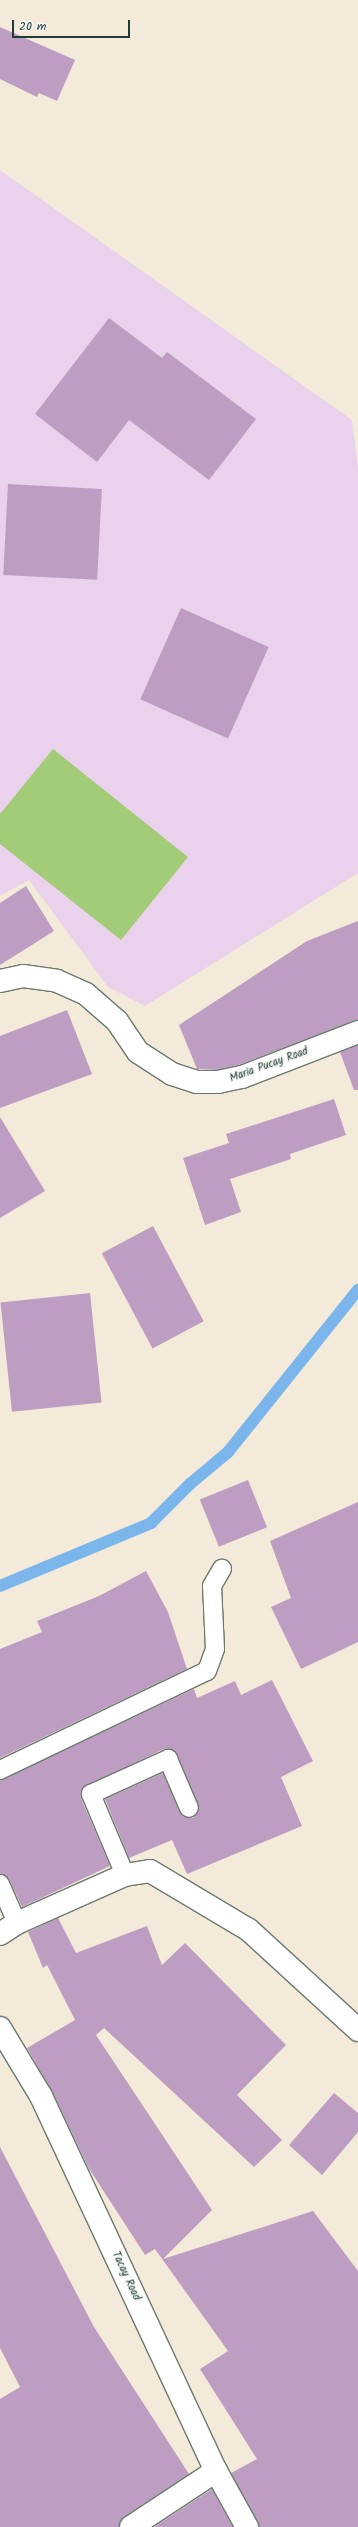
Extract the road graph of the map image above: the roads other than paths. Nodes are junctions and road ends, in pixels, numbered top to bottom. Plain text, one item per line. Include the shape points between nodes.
1 (0, 981) edge
2 (358, 1032) edge
3 (222, 1569) dead end
4 (0, 1770) edge
5 (189, 1808) dead end
6 (125, 1875) junction
7 (0, 1884) edge
8 (9, 1929) edge
9 (0, 2028) edge
10 (358, 2030) edge
11 (216, 2471) junction
12 (130, 2527) edge
13 (247, 2527) edge

1 - 2 street, Maria Pucay Road via 23,976 57,981 86,994 117,1021 138,1052 172,1074 197,1082 218,1082 242,1077
3 - 4 lane via 212,1586 215,1649 208,1671
5 - 6 lane via 168,1759 91,1794
6 - 8 street
6 - 10 street via 150,1871 249,1930
7 - 8 lane
9 - 11 street, Tacay Road via 41,2096
11 - 12 street
11 - 13 street, Tacay Road

